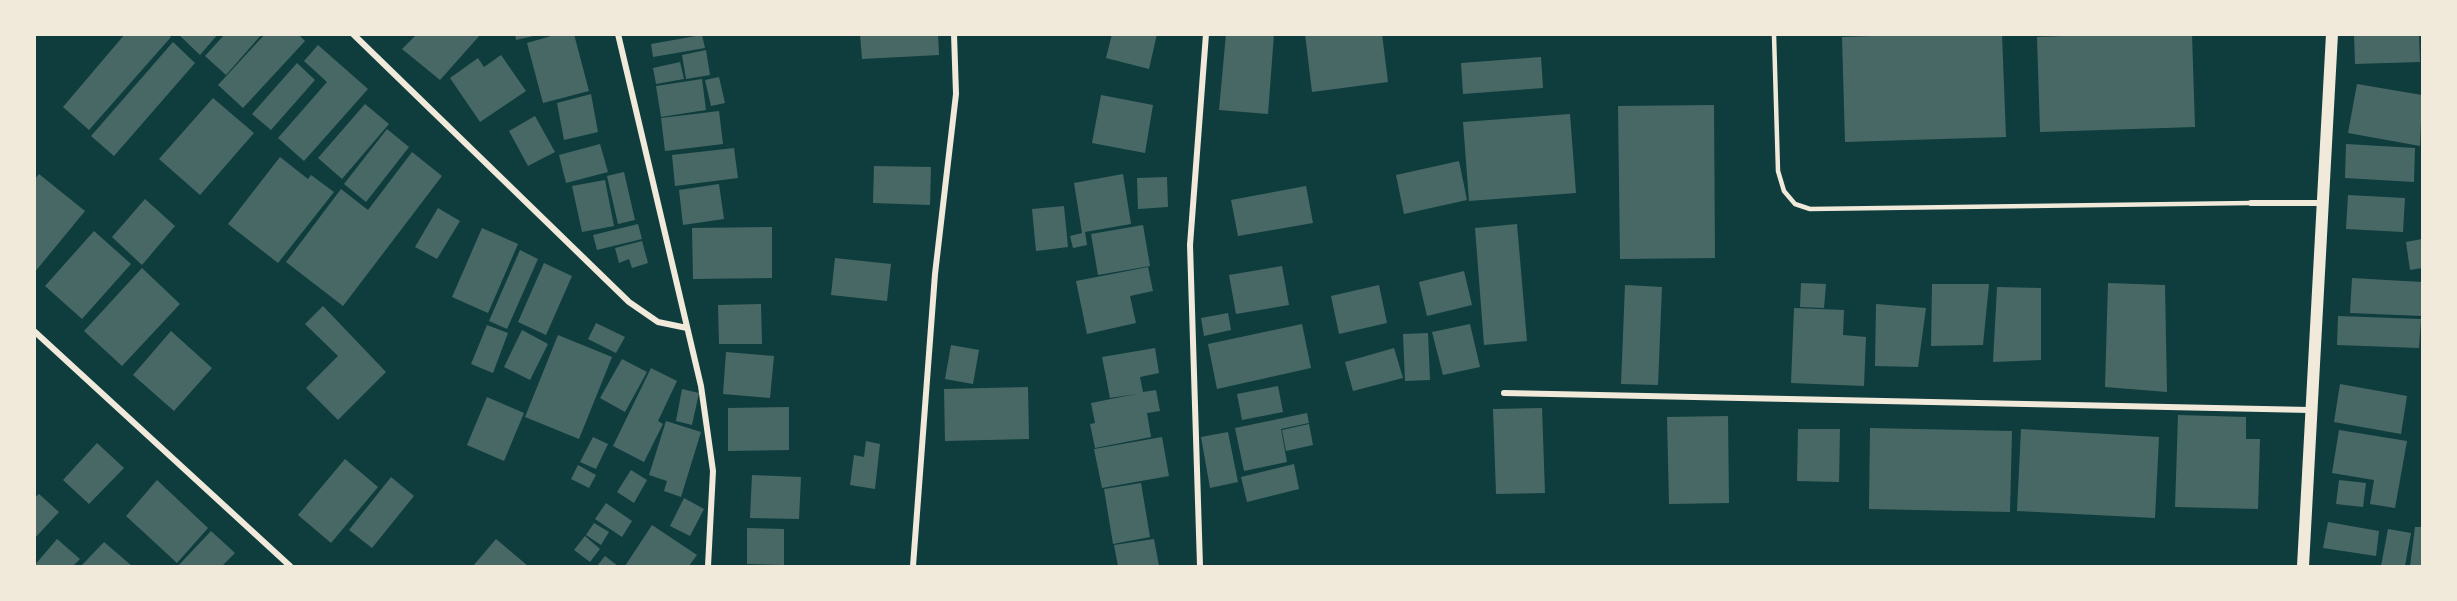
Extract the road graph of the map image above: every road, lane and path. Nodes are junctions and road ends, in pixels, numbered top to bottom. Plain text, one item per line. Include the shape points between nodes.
1 (353, 34) edge
2 (618, 34) edge
3 (954, 34) edge
4 (1206, 34) edge
5 (2332, 34) edge
6 (1774, 35) edge
7 (2251, 203) joint
8 (2322, 203) junction
9 (687, 328) junction
10 (34, 331) edge
11 (1504, 393) dead end
12 (2310, 410) junction
13 (290, 567) edge
14 (708, 567) edge
15 (913, 567) edge
16 (1200, 567) edge
17 (2302, 567) edge

1 - 9 street via 629,302 658,322
2 - 9 street
3 - 15 street via 956,94 935,274
4 - 16 street via 1190,245
5 - 8 main road
6 - 7 lane via 1778,171 1784,191 1795,204 1810,209
7 - 8 street
8 - 12 main road
9 - 14 street via 701,386 713,471
10 - 13 street
11 - 12 street
12 - 17 main road

